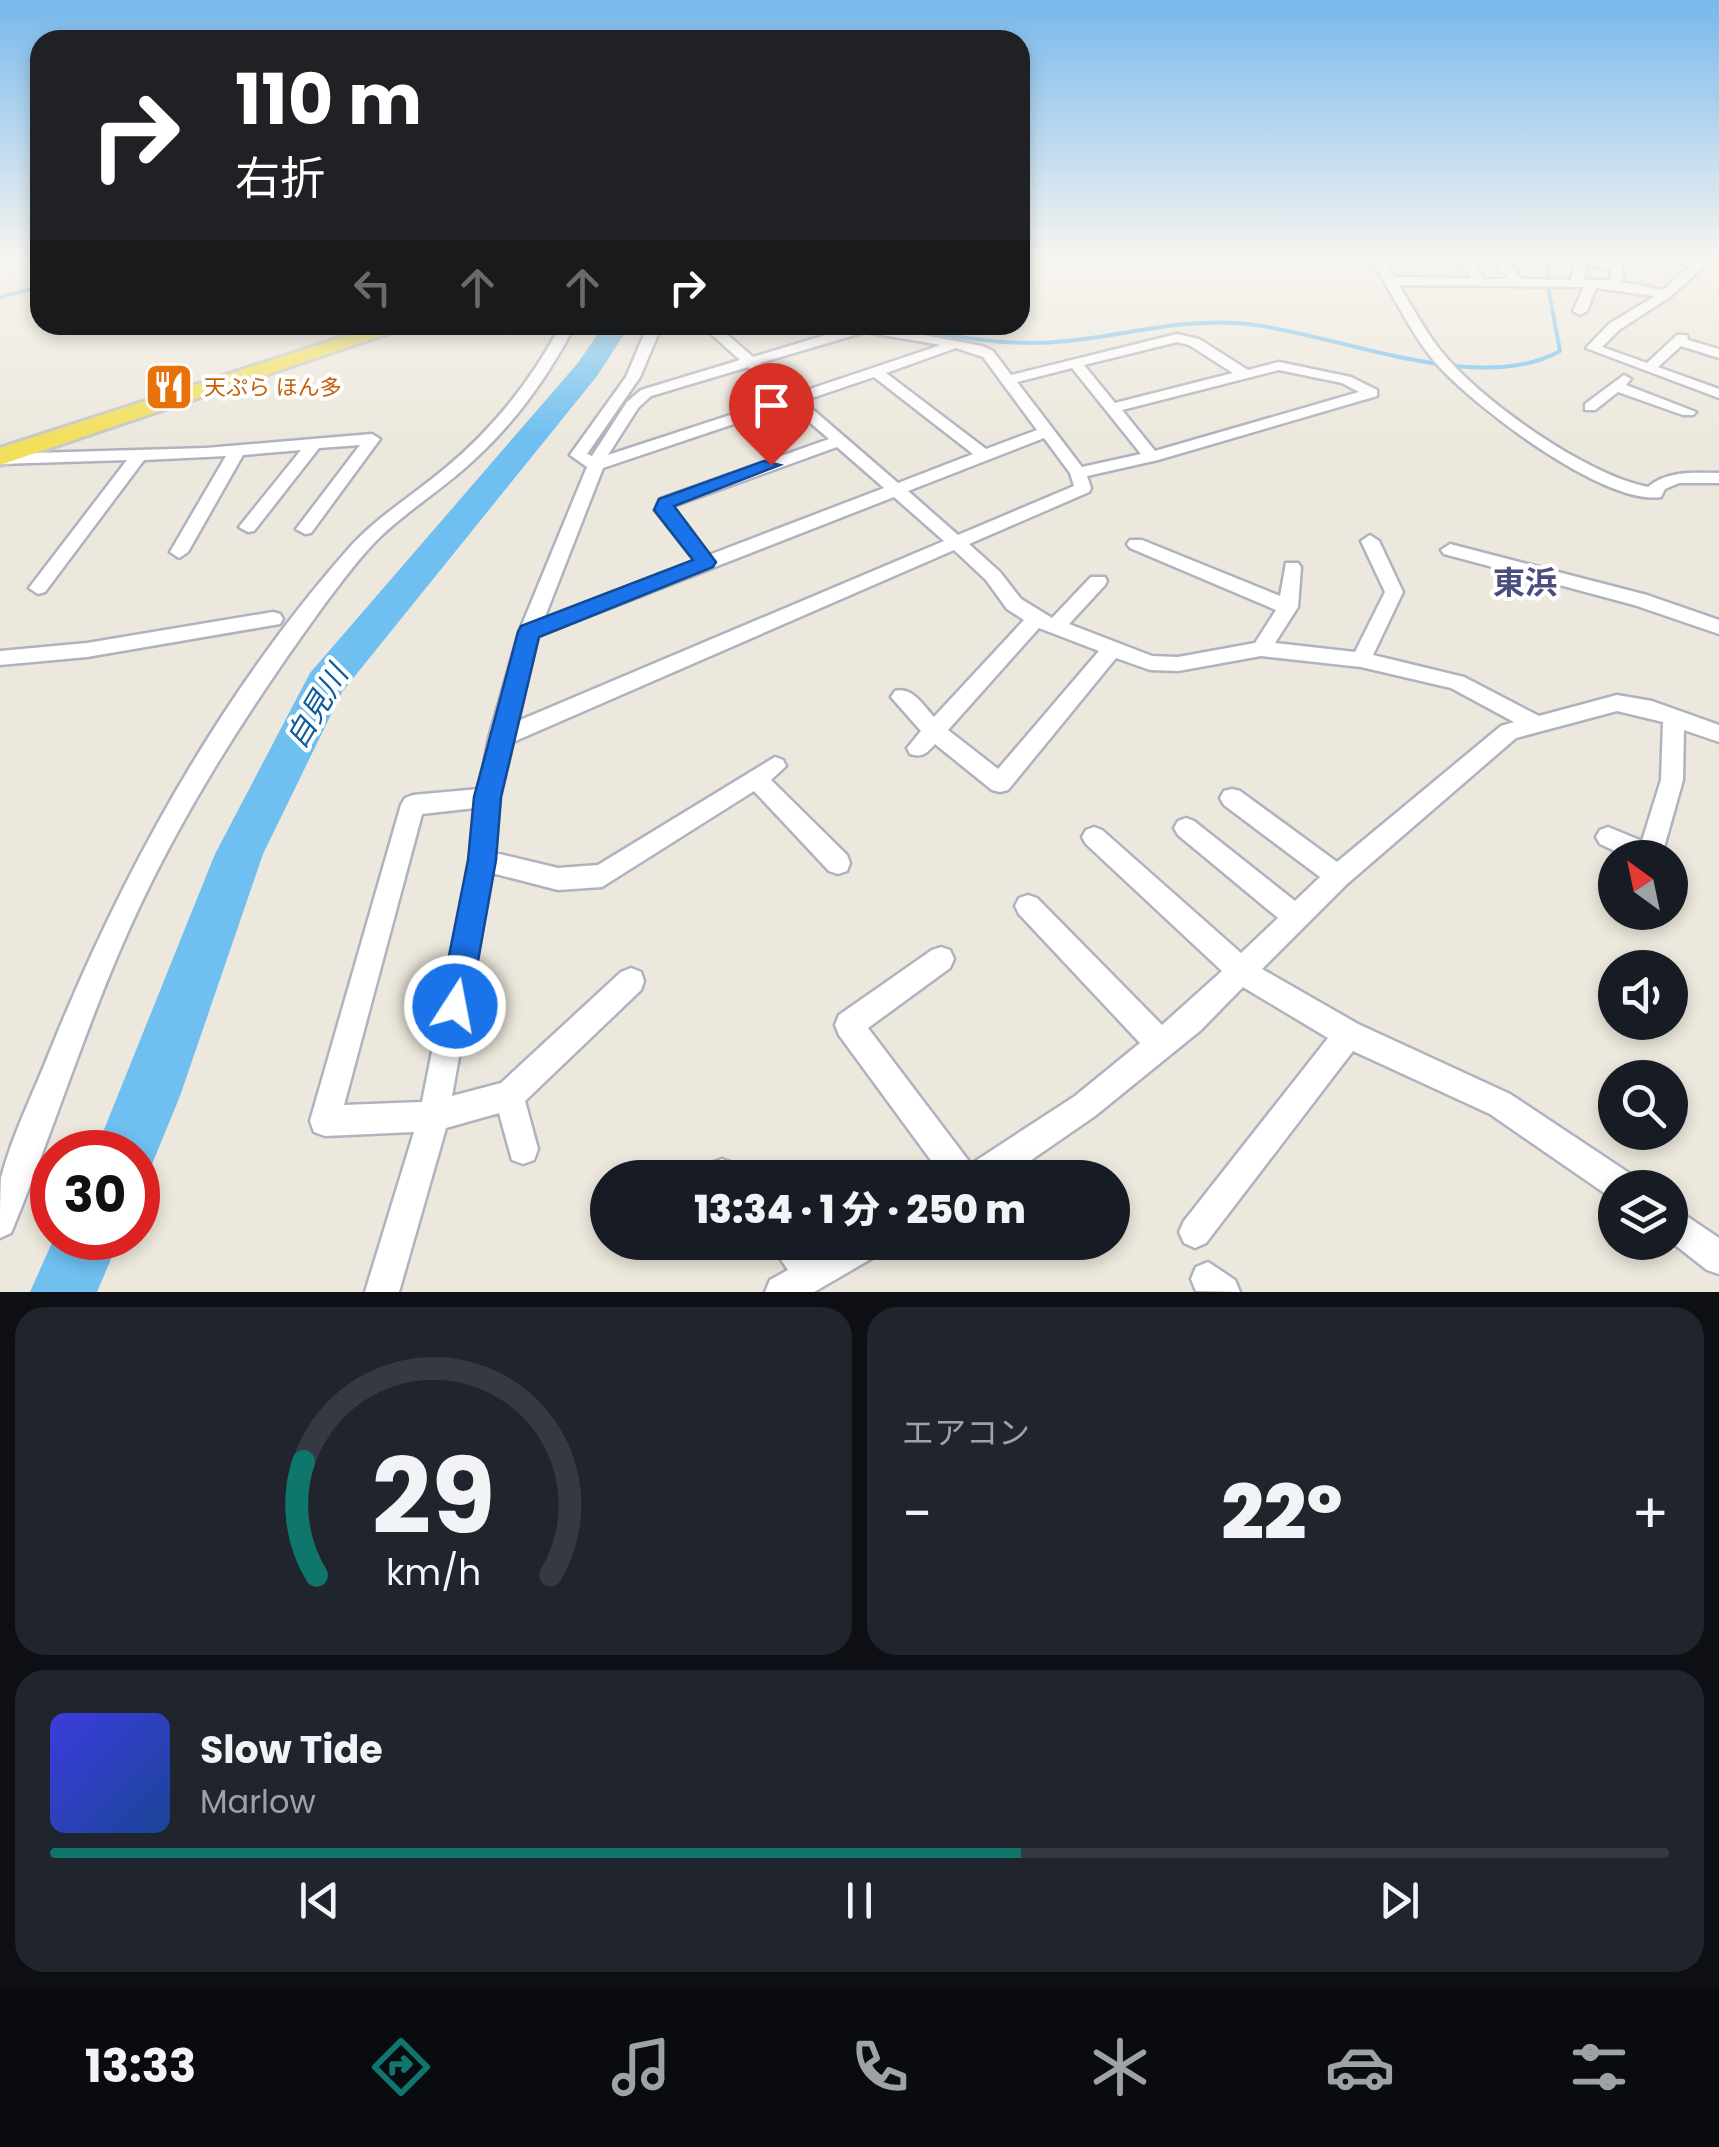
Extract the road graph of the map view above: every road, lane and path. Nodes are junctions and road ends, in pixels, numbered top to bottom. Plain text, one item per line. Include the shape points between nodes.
1 (1415, 316) edge
2 (1631, 316) edge
3 (372, 335) edge
4 (562, 335) edge
5 (651, 335) edge
6 (720, 335) edge
7 (832, 335) edge
8 (904, 335) edge
9 (956, 345) junction
10 (1719, 354) edge
11 (752, 362) junction
12 (1076, 362) junction
13 (1645, 367) junction
14 (876, 372) junction
15 (1244, 373) junction
16 (1007, 380) junction
17 (1616, 386) junction
18 (1719, 394) edge
19 (794, 398) junction
20 (1590, 406) dead end
21 (1112, 408) junction
22 (1688, 412) dead end
23 (1045, 432) junction
24 (841, 440) junction
25 (314, 444) junction
26 (237, 451) junction
27 (984, 455) junction
28 (138, 456) junction
29 (1152, 457) junction
30 (0, 458) edge
31 (595, 465) junction
32 (1078, 473) junction
33 (1719, 478) edge
34 (896, 489) junction
35 (248, 527) dead end
36 (305, 529) dead end
37 (1370, 541) dead end
38 (958, 544) junction
39 (1136, 544) dead end
40 (1450, 550) dead end
41 (180, 552) dead end
42 (706, 562) junction
43 (1292, 567) dead end
44 (1098, 581) dead end
45 (38, 588) dead end
46 (1288, 607) junction
47 (273, 619) dead end
48 (1045, 624) junction
49 (1719, 628) edge
50 (529, 632) junction
51 (1111, 650) junction
52 (1261, 650) junction
53 (0, 658) edge
54 (1361, 660) junction
55 (902, 698) dead end
56 (1674, 716) junction
57 (1534, 723) junction
58 (1719, 734) edge
59 (500, 738) junction
60 (926, 739) junction
61 (488, 797) junction
62 (1232, 798) dead end
63 (1186, 828) dead end
64 (1094, 837) dead end
65 (1608, 837) dead end
66 (482, 860) junction
67 (838, 863) dead end
68 (1338, 876) junction
69 (1028, 906) dead end
70 (1296, 918) junction
71 (942, 959) dead end
72 (1242, 972) junction
73 (631, 982) dead end
74 (1348, 1034) junction
75 (1160, 1043) junction
76 (508, 1096) junction
77 (434, 1116) junction
78 (523, 1149) dead end
79 (950, 1160) edge
80 (1005, 1160) edge
81 (1598, 1170) edge
82 (0, 1222) edge
83 (1195, 1232) dead end
84 (1688, 1235) edge
85 (1719, 1258) edge
86 (801, 1260) edge
87 (838, 1260) edge
88 (814, 1274) junction
89 (382, 1292) edge
90 (782, 1292) edge

1 - 33 street via 1451,371 1566,456 1647,493 1670,479
2 - 13 street via 1593,348
3 - 30 main road
4 - 82 street via 510,414 454,470 361,544 243,703 110,940
5 - 31 street via 633,378 578,455
6 - 11 street
7 - 11 street
8 - 9 street
9 - 14 street
9 - 16 street via 982,350
10 - 13 street via 1680,339
11 - 19 street
11 - 31 street via 638,398
12 - 15 street via 1177,338
12 - 16 street
12 - 21 street
13 - 17 street
13 - 18 street
14 - 19 street
14 - 27 street
15 - 21 street
15 - 29 street via 1289,367 1372,392
16 - 23 street
17 - 20 street
17 - 22 street
19 - 24 street
19 - 31 street
21 - 29 street
23 - 27 street
23 - 32 street
24 - 34 street
24 - 42 street via 666,503 664,510
25 - 26 street
25 - 35 street
25 - 36 street via 372,439
26 - 28 street
26 - 41 street
27 - 34 street
28 - 30 street
28 - 45 street
29 - 32 street
31 - 50 street
32 - 38 street via 1079,492
34 - 38 street
34 - 42 street
37 - 54 street via 1394,592
38 - 48 street via 1014,604
38 - 59 street
39 - 46 street
40 - 49 street
42 - 50 street
43 - 46 street
44 - 48 street
46 - 52 street
47 - 53 street
48 - 51 street
48 - 60 street
50 - 59 street
51 - 52 street via 1164,665
51 - 60 street via 1000,783
52 - 54 street
54 - 57 street via 1456,682
55 - 60 street
56 - 57 street via 1617,703
56 - 58 street
56 - 65 street via 1672,780 1650,855
57 - 68 street via 1492,744
59 - 61 street
61 - 66 street
61 - 77 street via 414,805 325,1121
62 - 68 street
63 - 70 street
64 - 72 street
66 - 67 street via 558,878 602,876 766,773
66 - 77 street
68 - 70 street
69 - 75 street
70 - 72 street
71 - 79 street via 849,1025
72 - 74 street
72 - 75 street
73 - 76 street
74 - 81 street via 1500,1104
74 - 83 street
75 - 80 street via 1085,1106
76 - 77 street
76 - 78 street
77 - 89 street
84 - 85 street
86 - 88 street
87 - 88 street
88 - 90 street

